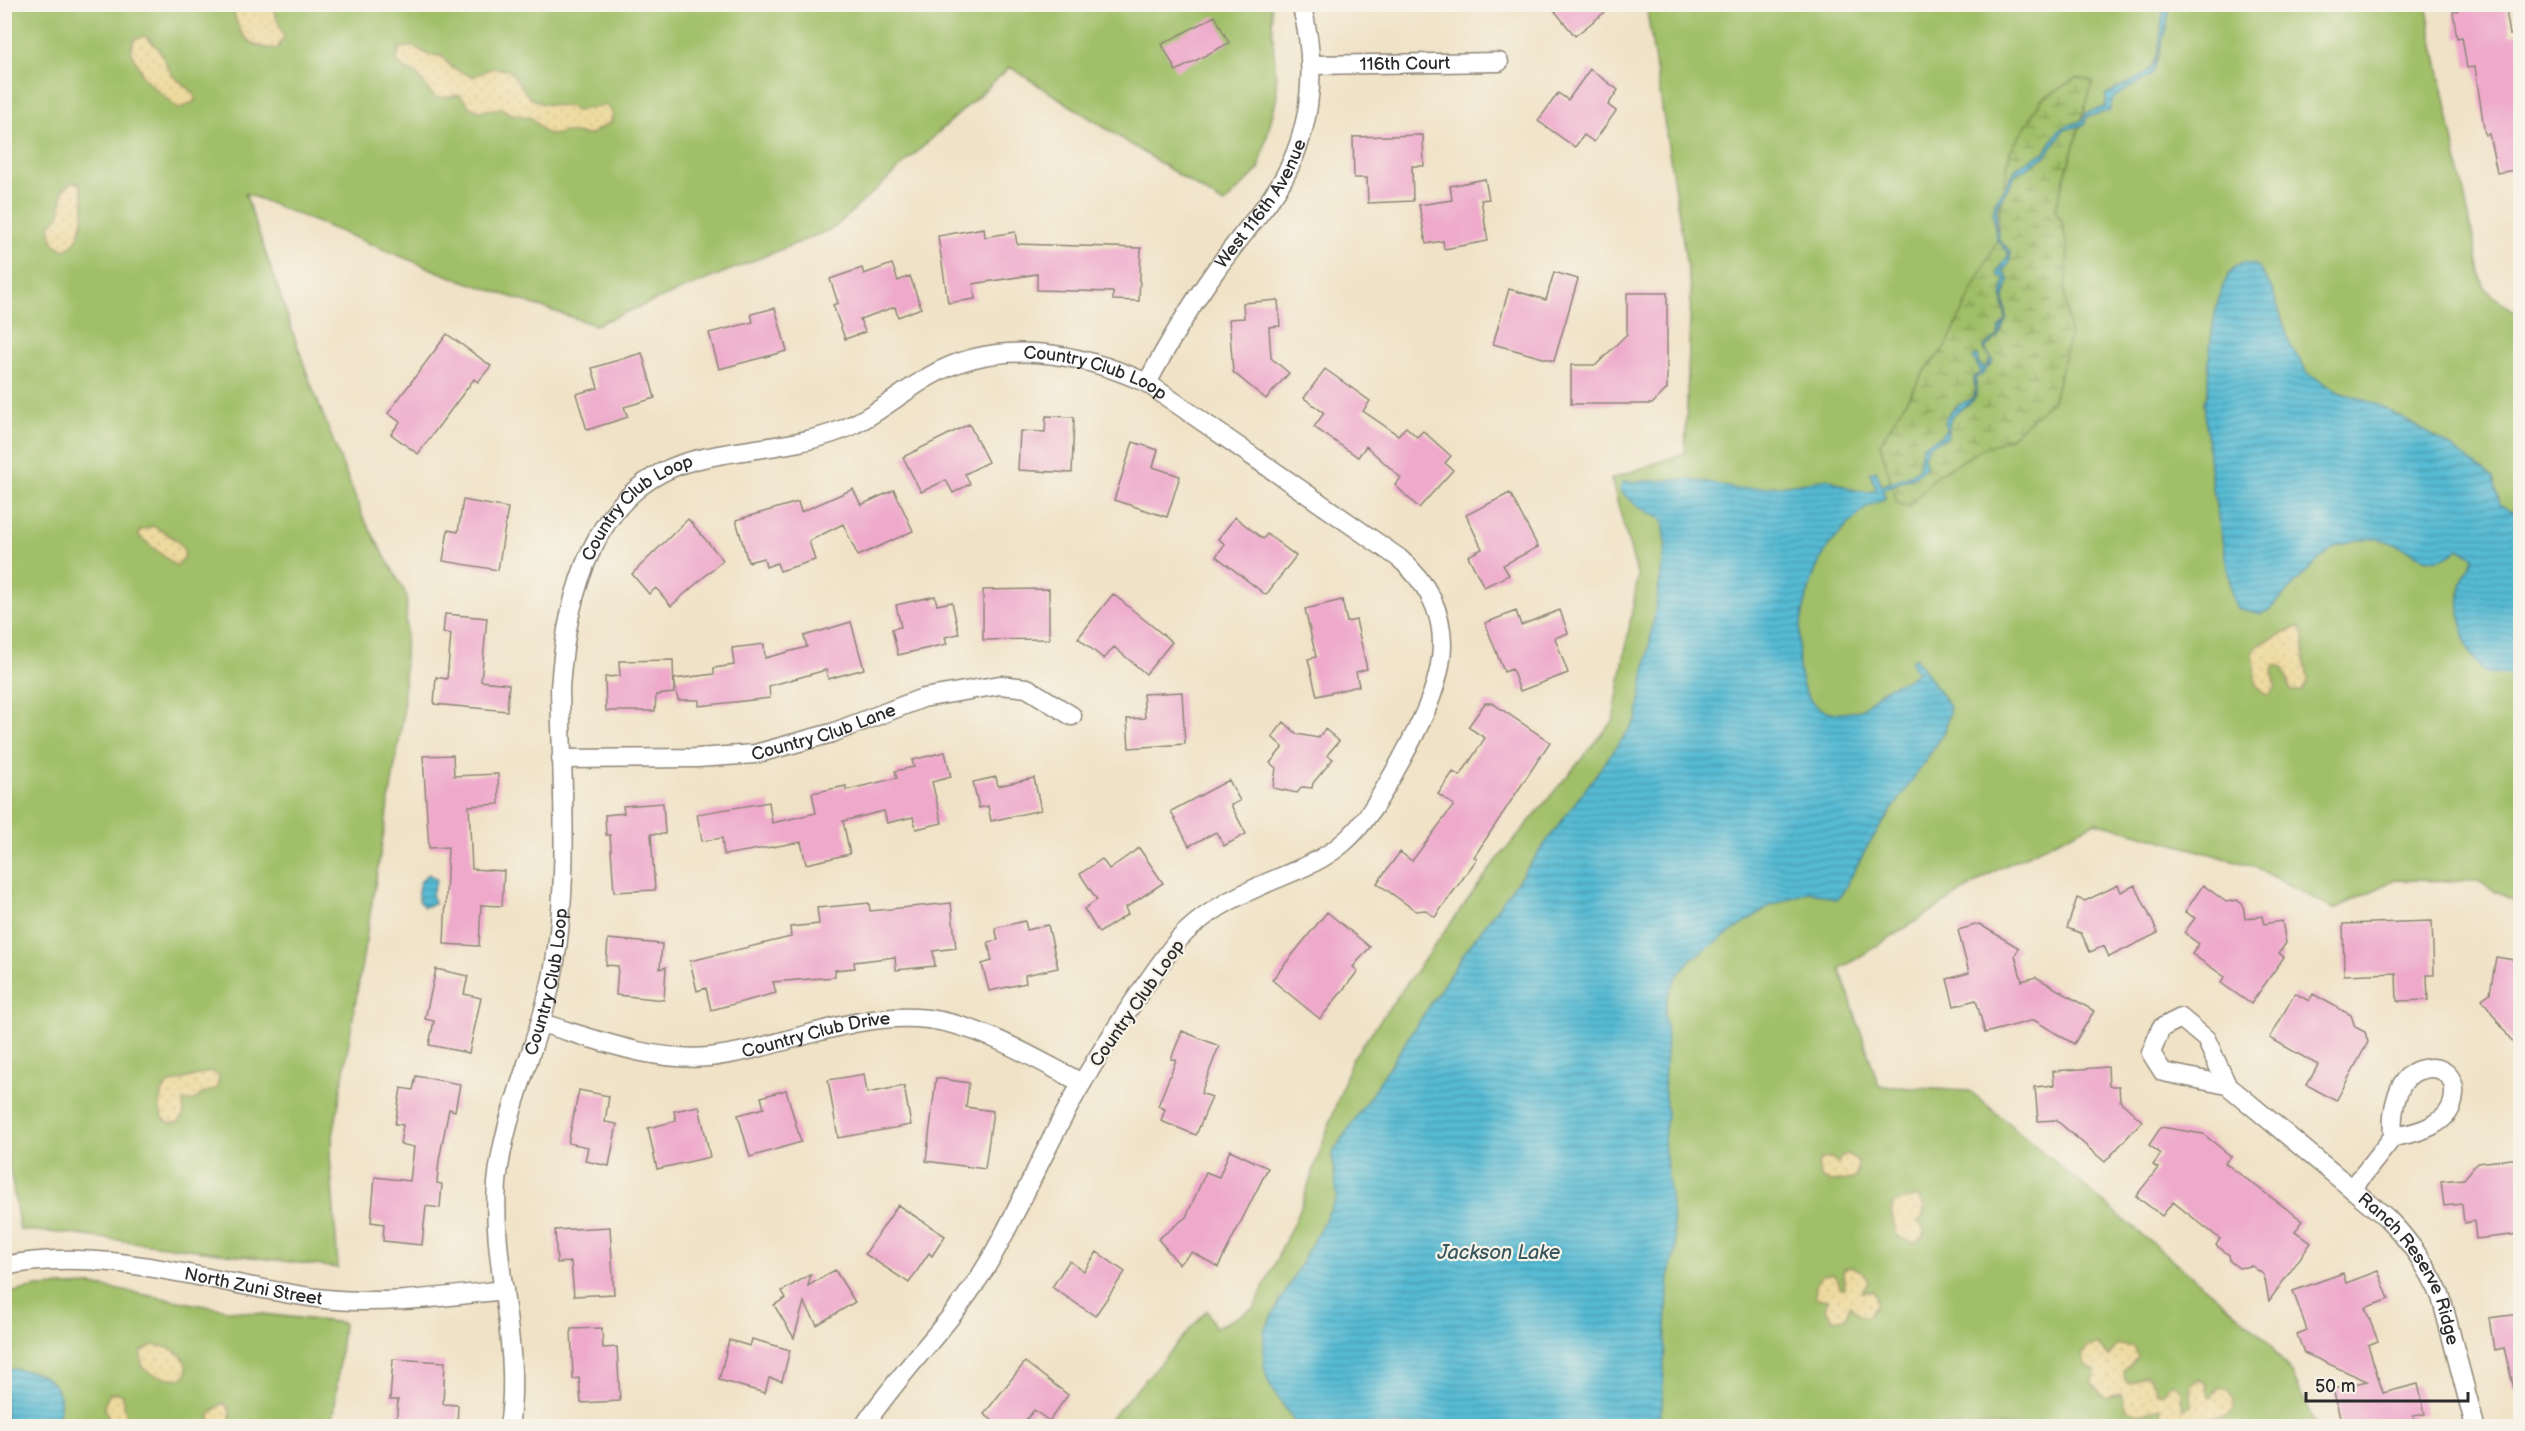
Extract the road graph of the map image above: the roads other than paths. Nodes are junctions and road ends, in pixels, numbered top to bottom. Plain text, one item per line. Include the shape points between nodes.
1 (1301, 4) edge
2 (1499, 62) dead end
3 (1311, 65) junction
4 (1147, 383) junction
5 (1072, 716) dead end
6 (561, 759) junction
7 (541, 1023) junction
8 (1082, 1083) junction
9 (2227, 1085) dead end
10 (2392, 1137) dead end
11 (2352, 1189) junction
12 (4, 1266) edge
13 (504, 1290) junction
14 (509, 1426) edge
15 (864, 1426) edge
16 (2475, 1426) edge

1 - 3 street, West 116th Avenue
2 - 3 street, 116th Court
3 - 4 street, West 116th Avenue via 1304,130 1282,181 1195,300
4 - 6 street, Country Club Loop via 1121,371 1059,354 984,356 947,367 876,413 838,431 694,460 658,474 640,486 610,518 580,574 562,656
4 - 8 street, Country Club Loop via 1410,567 1437,613 1441,671 1424,719 1390,780 1344,843 1319,859 1258,886 1207,916 1181,937
5 - 6 street, Country Club Lane via 1027,688 1000,685 923,698 832,733 755,754
6 - 7 street, Country Club Loop via 562,916
7 - 8 street, Country Club Drive via 640,1052 686,1057 737,1053 864,1020 929,1019 989,1036
7 - 13 street, Country Club Loop via 510,1116 498,1182 496,1235
8 - 15 street, Country Club Loop via 990,1261 952,1316 879,1402
9 - 11 street, Ranch Reserve Ridge
10 - 11 street, Ranch Reserve Ridge
11 - 16 street, Ranch Reserve Ridge via 2404,1235 2433,1277
12 - 13 street, North Zuni Street via 32,1260 69,1260 166,1269 257,1289 335,1300 441,1298
13 - 14 street, Country Club Loop via 513,1366

